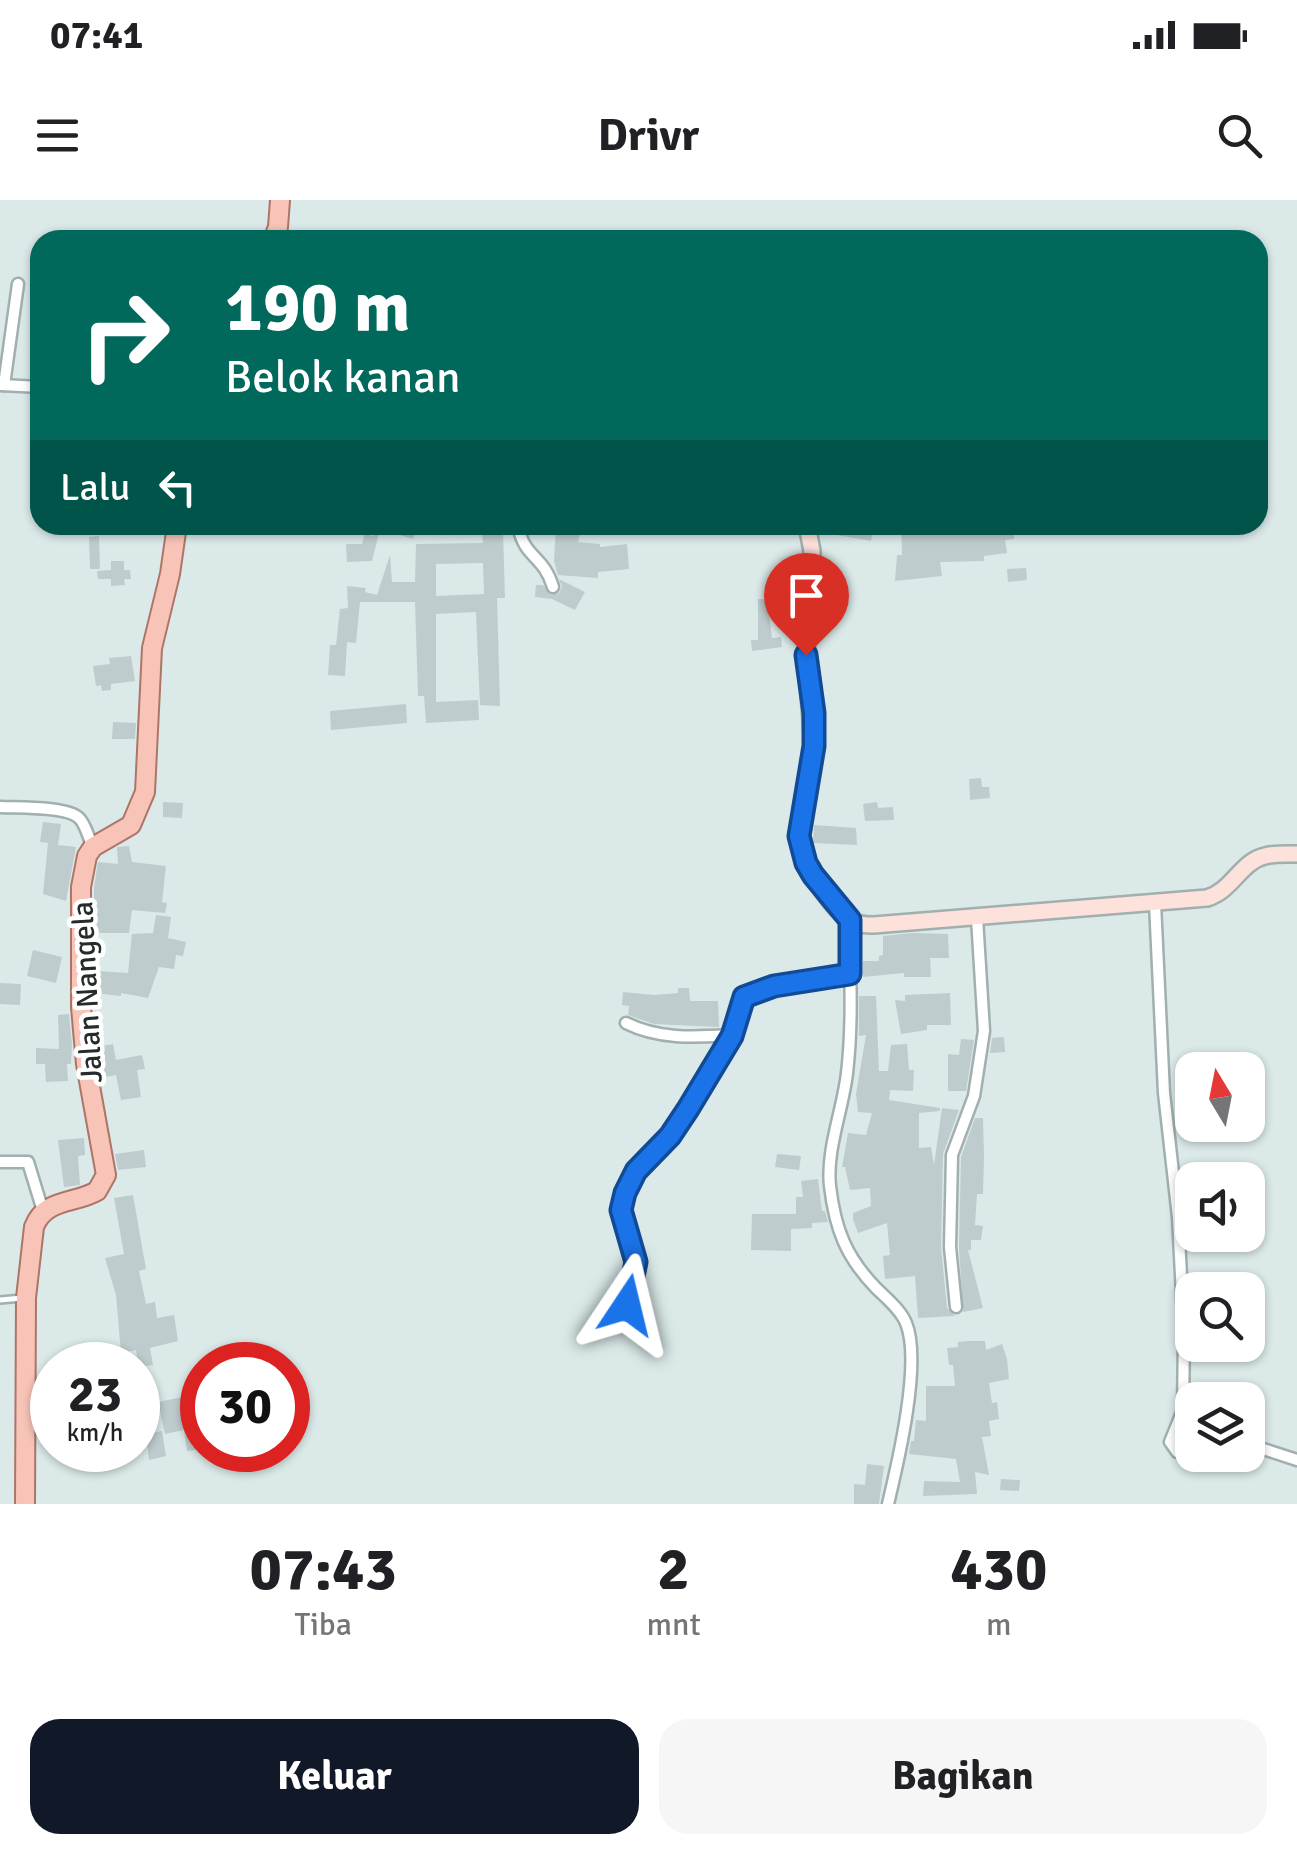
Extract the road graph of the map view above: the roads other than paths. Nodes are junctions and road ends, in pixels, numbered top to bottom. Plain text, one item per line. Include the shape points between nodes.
1 (280, 200) edge
2 (277, 230) edge
3 (18, 284) dead end
4 (2, 385) edge
5 (30, 386) edge
6 (175, 535) edge
7 (520, 535) edge
8 (809, 535) edge
9 (552, 587) dead end
10 (0, 808) edge
11 (93, 846) junction
12 (1297, 854) edge
13 (1155, 903) junction
14 (977, 918) junction
15 (850, 920) junction
16 (850, 974) junction
17 (626, 1023) dead end
18 (732, 1036) junction
19 (0, 1162) edge
20 (43, 1211) junction
21 (26, 1298) junction
22 (0, 1300) edge
23 (627, 1305) dead end
24 (956, 1307) dead end
25 (1183, 1382) edge
26 (1265, 1450) edge
27 (1297, 1460) edge
28 (26, 1504) edge
29 (888, 1504) edge

1 - 2 main road
3 - 4 street
4 - 5 street
6 - 11 main road via 152,648 144,792 131,825
7 - 9 street via 543,562
8 - 15 street via 806,655 814,746 799,836 813,875
10 - 11 street via 77,816
11 - 20 main road, Jalan Nangela via 82,887 81,1007 106,1176 92,1195
12 - 13 street via 1254,860 1215,896
13 - 14 street
13 - 25 street
14 - 15 street via 874,925
14 - 24 street via 984,1031 974,1096 952,1155
15 - 16 street
16 - 18 street via 747,994
16 - 29 street via 846,1078 830,1174 845,1248 902,1316 909,1337 900,1451
17 - 18 street via 686,1038
18 - 23 street via 670,1136 628,1183 621,1210 636,1262
19 - 20 street via 28,1162
20 - 21 main road via 33,1232
21 - 22 lane
21 - 28 main road
26 - 27 street

